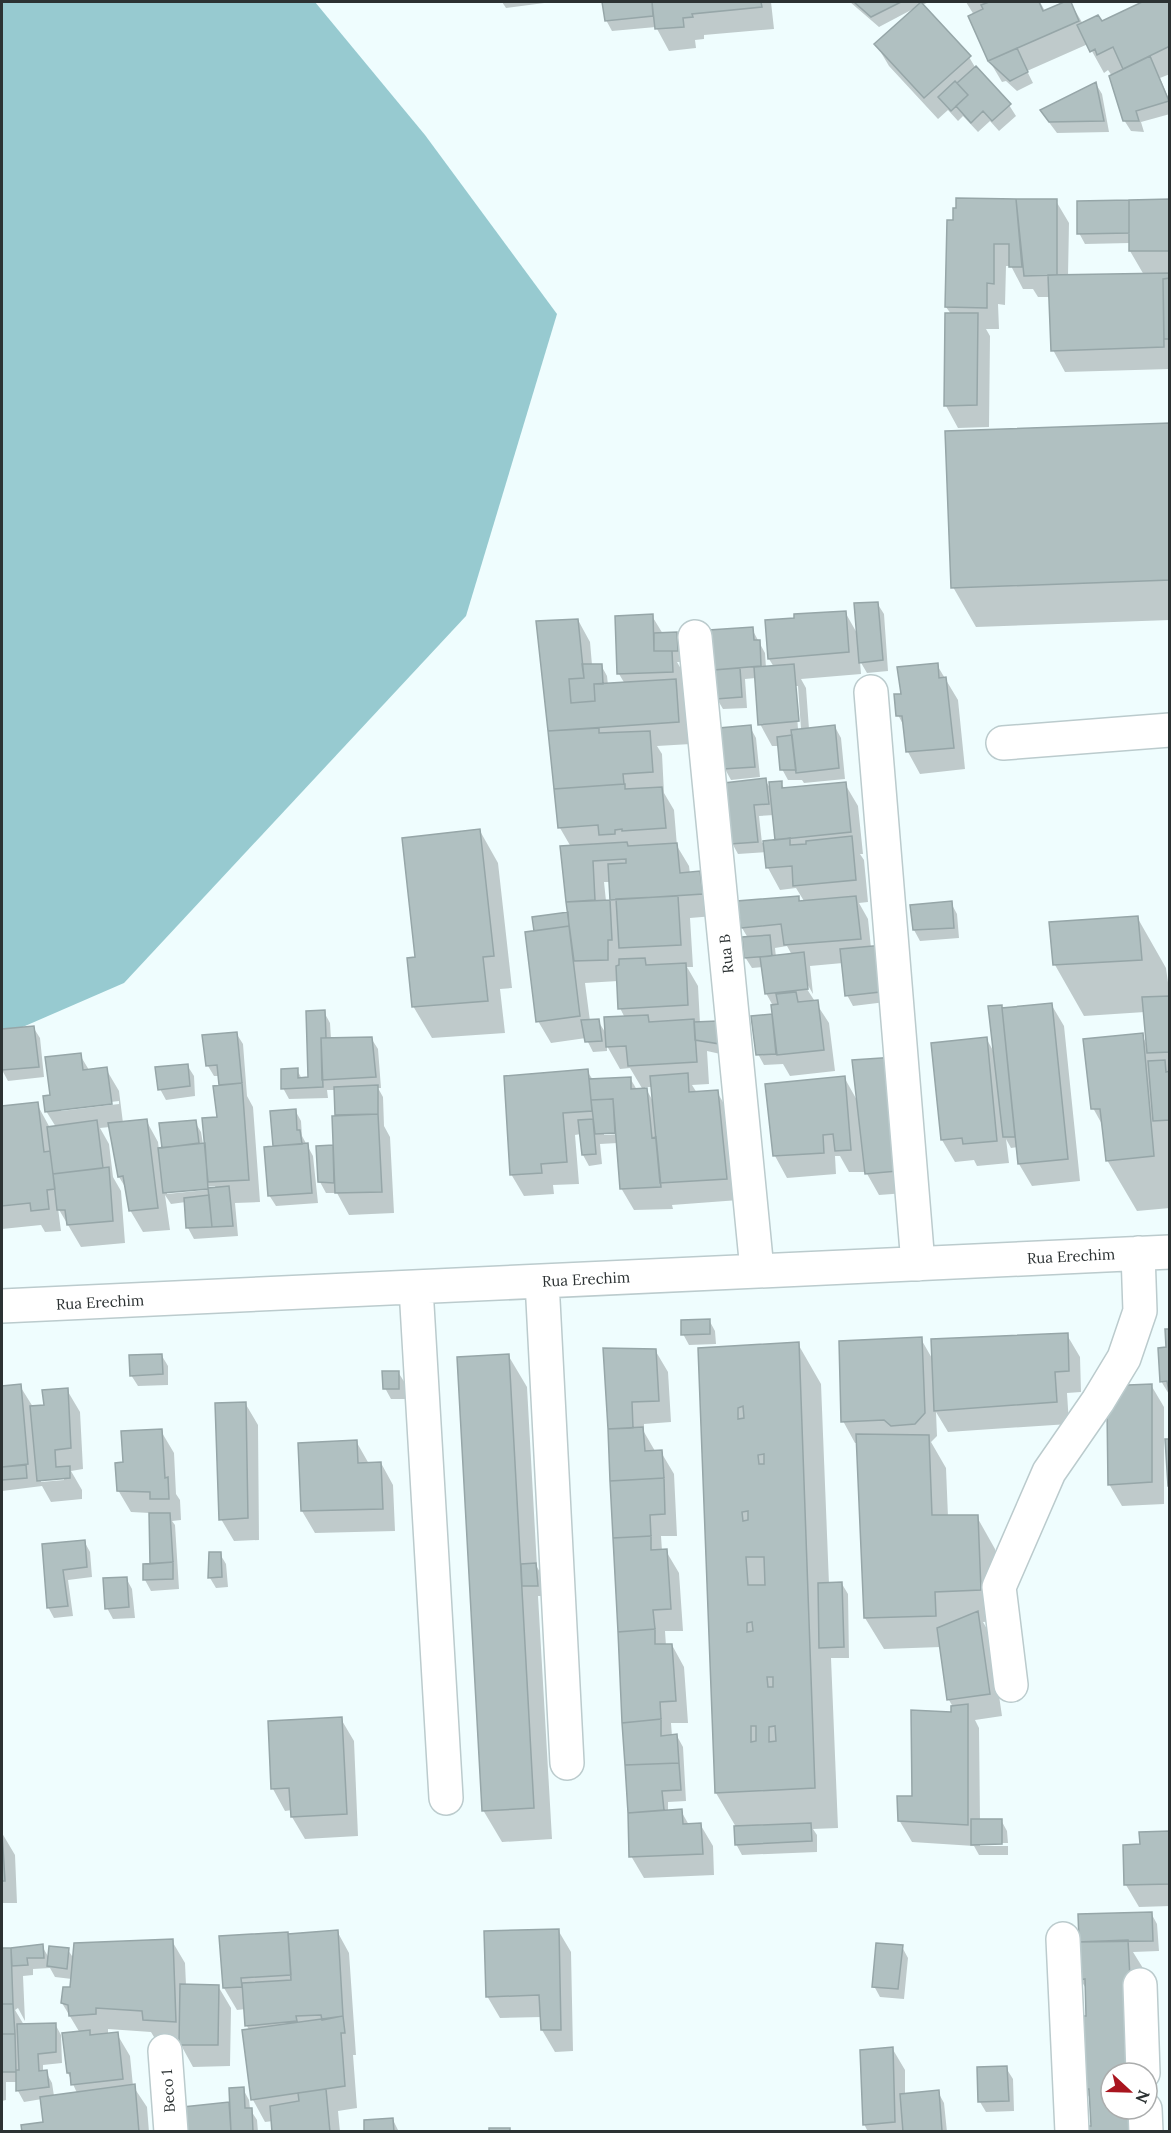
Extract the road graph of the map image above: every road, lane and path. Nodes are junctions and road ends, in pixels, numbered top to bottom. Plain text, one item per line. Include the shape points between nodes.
1 (695, 637) dead end
2 (871, 692) dead end
3 (1170, 730) edge
4 (1003, 743) dead end
5 (1170, 1252) edge
6 (1138, 1253) junction
7 (918, 1264) junction
8 (757, 1270) junction
9 (542, 1281) junction
10 (416, 1288) junction
11 (2, 1306) edge
12 (1011, 1685) dead end
13 (567, 1764) dead end
14 (446, 1798) dead end
15 (1063, 1939) dead end
16 (1140, 1985) dead end
17 (165, 2051) dead end
18 (1143, 2061) edge
19 (171, 2132) edge
20 (1072, 2132) edge

1 - 8 street, Rua B
2 - 7 street
3 - 4 street
5 - 6 street, Rua Erechim
6 - 7 street, Rua Erechim
6 - 12 street via 1140,1311 1124,1358 1048,1472 999,1587
7 - 8 street, Rua Erechim
8 - 9 street, Rua Erechim
9 - 10 street, Rua Erechim
9 - 13 street
10 - 11 street, Rua Erechim
10 - 14 street
15 - 20 street
16 - 18 street
17 - 19 street, Beco 1

